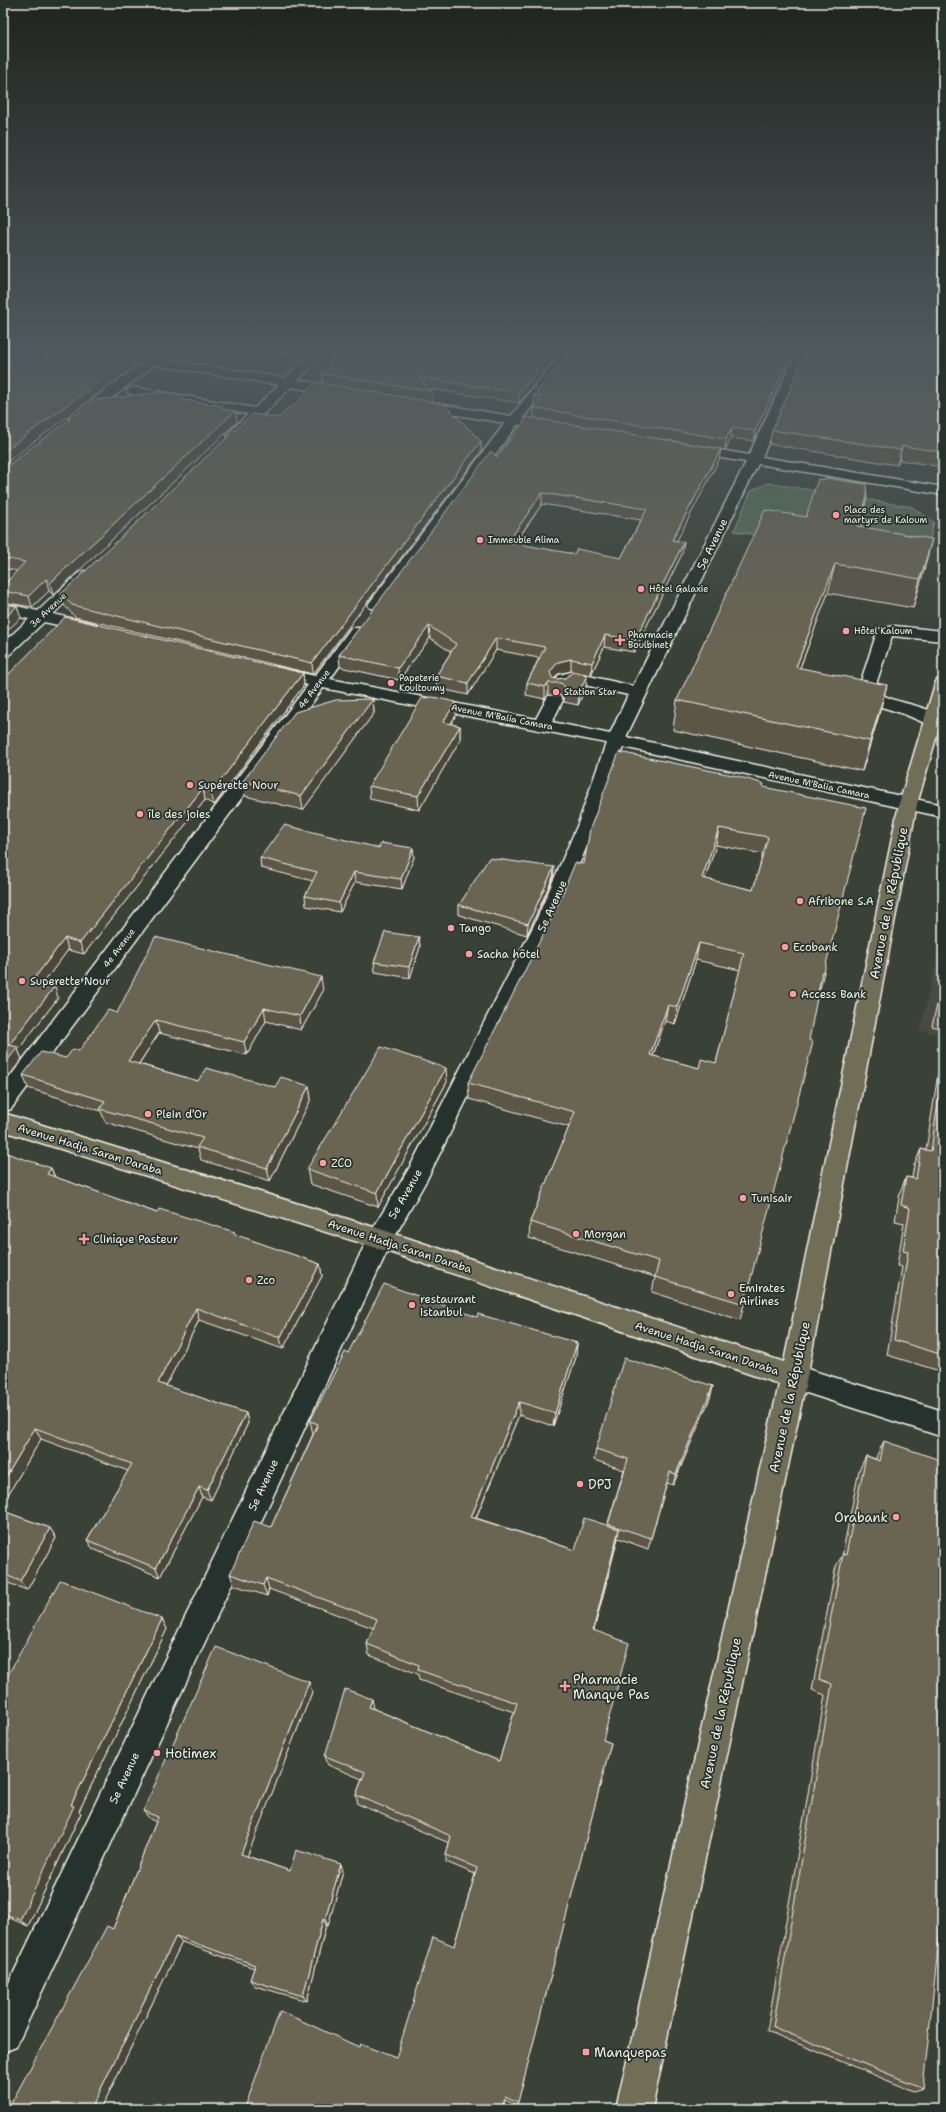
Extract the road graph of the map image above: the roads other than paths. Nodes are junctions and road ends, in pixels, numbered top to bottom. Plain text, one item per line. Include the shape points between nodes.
1 (491, 452) edge
2 (707, 452) edge
3 (757, 452) edge
4 (754, 459) junction
5 (943, 491) edge
6 (93, 567) edge
7 (3, 608) edge
8 (42, 615) junction
9 (104, 630) edge
10 (943, 636) edge
11 (3, 652) edge
12 (257, 668) edge
13 (319, 682) junction
14 (943, 684) edge
15 (638, 692) junction
16 (933, 720) junction
17 (542, 725) junction
18 (616, 740) junction
19 (908, 804) junction
20 (943, 811) edge
21 (3, 1103) edge
22 (3, 1122) edge
23 (380, 1238) junction
24 (794, 1377) junction
25 (943, 1424) edge
26 (3, 2034) edge
27 (634, 2109) edge

1 - 13 street, 4e Avenue
2 - 4 street
3 - 4 street, 5e Avenue
4 - 5 street
4 - 15 street, 5e Avenue
6 - 8 street, 3e Avenue
7 - 8 street
8 - 9 street
8 - 11 street, 3e Avenue
10 - 16 street via 885,632 869,681 868,691 876,699
12 - 13 street, Avenue M'Balia Camara
13 - 17 street, Avenue M'Balia Camara
13 - 21 street, 4e Avenue
14 - 16 main road, Avenue de la République
15 - 17 street via 571,677 565,679
15 - 18 street, 5e Avenue
16 - 19 main road, Avenue de la République
17 - 18 street, Avenue M'Balia Camara
18 - 19 street, Avenue M'Balia Camara
18 - 23 street, 5e Avenue via 587,824 544,925 419,1172
19 - 20 street, Avenue M'Balia Camara
19 - 24 main road, Avenue de la République
22 - 23 main road, Avenue Hadja Saran Daraba
23 - 24 main road, Avenue Hadja Saran Daraba
23 - 26 street, 5e Avenue
24 - 25 street
24 - 27 main road, Avenue de la République

